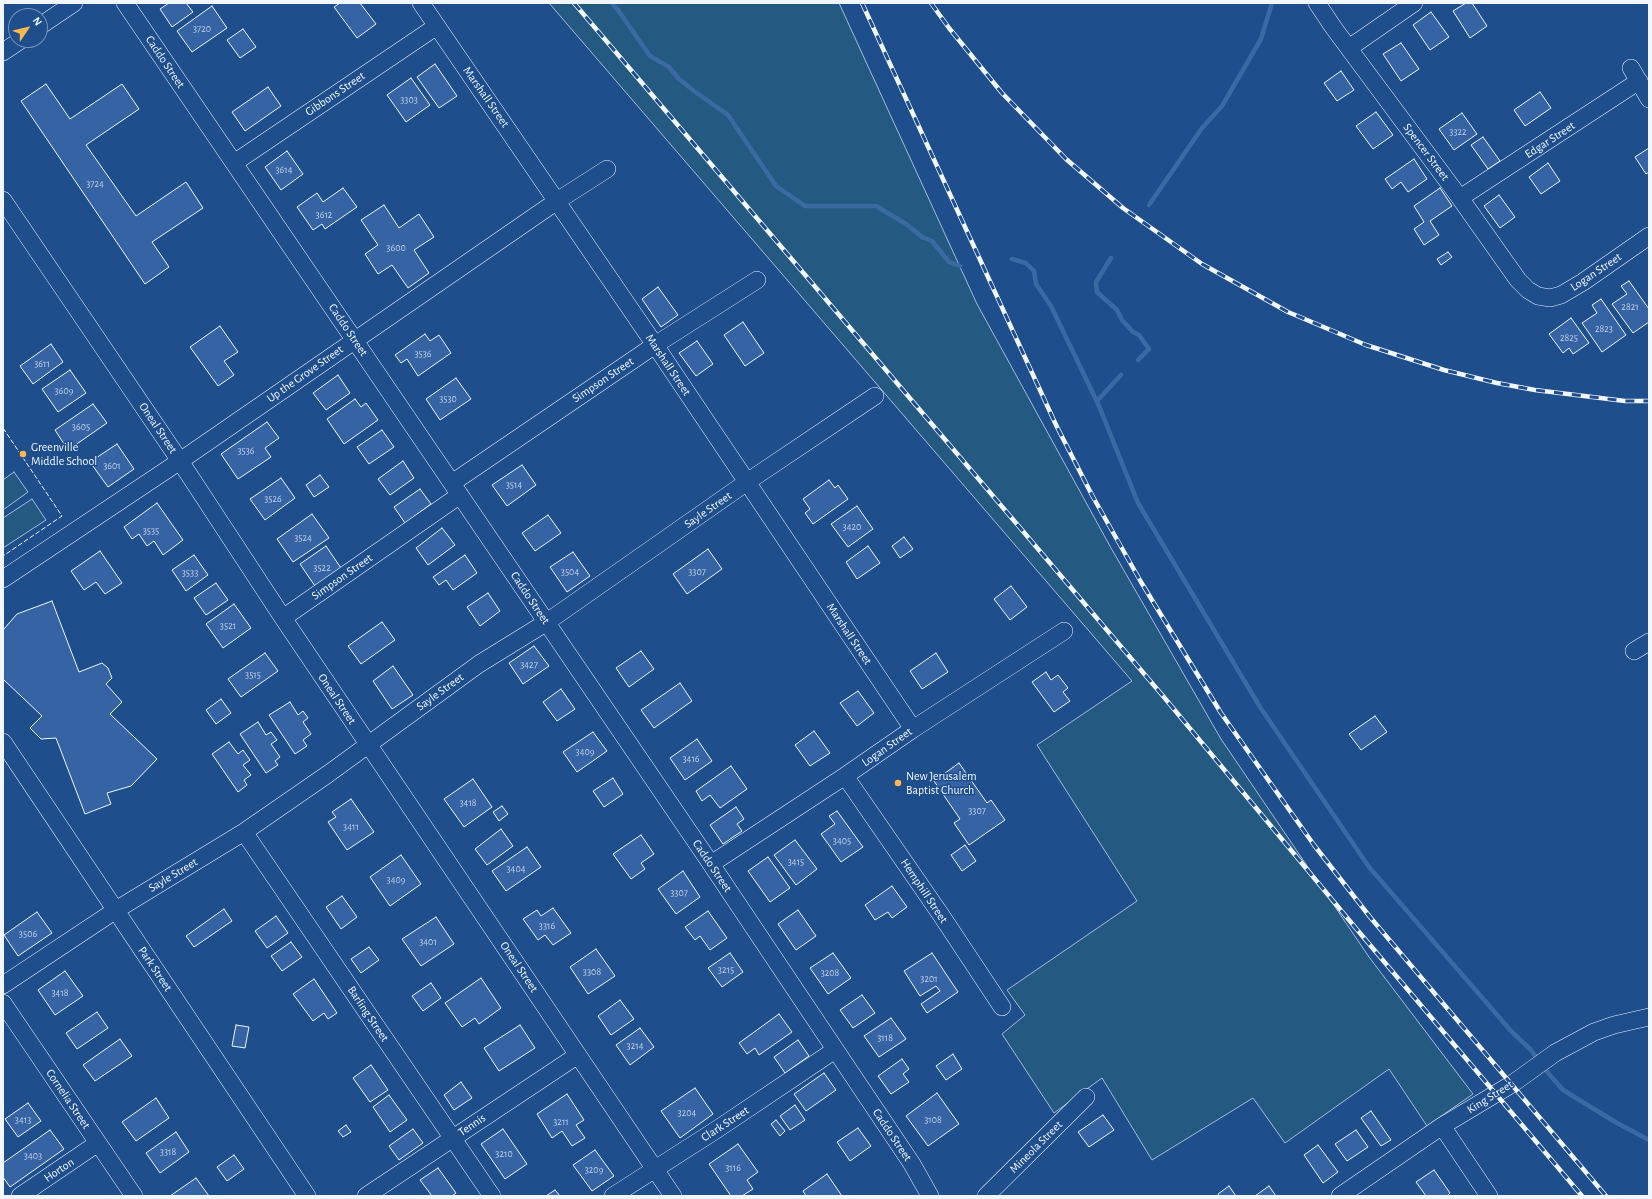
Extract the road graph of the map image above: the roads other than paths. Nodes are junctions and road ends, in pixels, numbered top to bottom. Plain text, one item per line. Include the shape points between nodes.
1 (74, 3) edge
2 (125, 3) edge
3 (421, 3) edge
4 (1317, 3) edge
5 (1414, 3) edge
6 (48, 21) edge
7 (436, 26) junction
8 (1349, 48) junction
9 (1649, 99) edge
10 (234, 163) junction
11 (607, 169) dead end
12 (1460, 198) junction
13 (3, 200) edge
14 (557, 201) junction
15 (1649, 236) edge
16 (757, 280) dead end
17 (1538, 296) joint
18 (355, 340) junction
19 (655, 345) junction
20 (875, 396) dead end
21 (180, 461) junction
22 (748, 482) junction
23 (456, 489) junction
24 (3, 579) edge
25 (283, 618) junction
26 (547, 622) junction
27 (1064, 630) dead end
28 (1649, 642) edge
29 (1634, 651) dead end
30 (913, 729) junction
31 (3, 742) edge
32 (368, 744) junction
33 (844, 776) junction
34 (244, 832) junction
35 (711, 864) junction
36 (116, 910) junction
37 (3, 985) edge
38 (3, 1003) edge
39 (1002, 1008) dead end
40 (1649, 1017) edge
41 (836, 1050) junction
42 (578, 1054) junction
43 (1086, 1097) dead end
44 (1442, 1126) junction
45 (452, 1138) junction
46 (98, 1143) junction
47 (655, 1169) junction
48 (20, 1196) edge
49 (134, 1196) edge
50 (307, 1196) edge
51 (366, 1196) edge
52 (492, 1196) edge
53 (613, 1196) edge
54 (673, 1196) edge
55 (930, 1196) edge
56 (986, 1196) edge
57 (1340, 1196) edge
58 (1489, 1196) edge

1 - 6 street
2 - 10 street, Caddo Street
3 - 7 street, Marshall Street
4 - 8 street, Spencer Street
5 - 8 street
7 - 10 street, Gibbons Street
7 - 14 street, Marshall Street
8 - 12 street, Spencer Street
9 - 12 street, Edgar Street via 1635,74
10 - 18 street, Caddo Street
11 - 14 street, Up the Grove Street
12 - 17 street, Spencer Street via 1518,280
13 - 21 street, Oneal Street
14 - 18 street, Up the Grove Street
14 - 19 street, Marshall Street
15 - 17 street, Logan Street via 1561,295 1550,298
16 - 19 street, Simpson Street
18 - 21 street, Up the Grove Street
18 - 23 street, Caddo Street
19 - 22 street, Marshall Street
19 - 23 street, Simpson Street
20 - 22 street, Sayle Street
21 - 24 street, Up the Grove Street
21 - 25 street, Oneal Street
22 - 26 street, Sayle Street
22 - 30 street, Marshall Street
23 - 25 street, Simpson Street
23 - 26 street, Caddo Street
25 - 32 street, Oneal Street
26 - 32 street, Sayle Street via 479,664
26 - 35 street, Caddo Street
27 - 30 street, Logan Street
28 - 29 street
30 - 33 street, Logan Street
31 - 36 street, Park Street
32 - 34 street, Sayle Street
32 - 42 street, Oneal Street
33 - 35 street, Logan Street
33 - 39 street, Hemphill Street
34 - 36 street, Sayle Street
34 - 45 street, Barling Street
35 - 41 street, Caddo Street
36 - 37 street, Sayle Street
36 - 50 street, Park Street
38 - 46 street, Cornelia Street
40 - 44 street, King Street via 1594,1032
41 - 47 street, Clark Street
41 - 55 street, Caddo Street via 912,1164
42 - 45 street, Tennis
42 - 47 street, Oneal Street
43 - 56 street, Mineola Street
44 - 57 street, King Street
44 - 58 street
45 - 51 street, Tennis
45 - 52 street, Barling Street
46 - 48 street, Horton
46 - 49 street, Cornelia Street
47 - 53 street, Clark Street
47 - 54 street, Oneal Street

